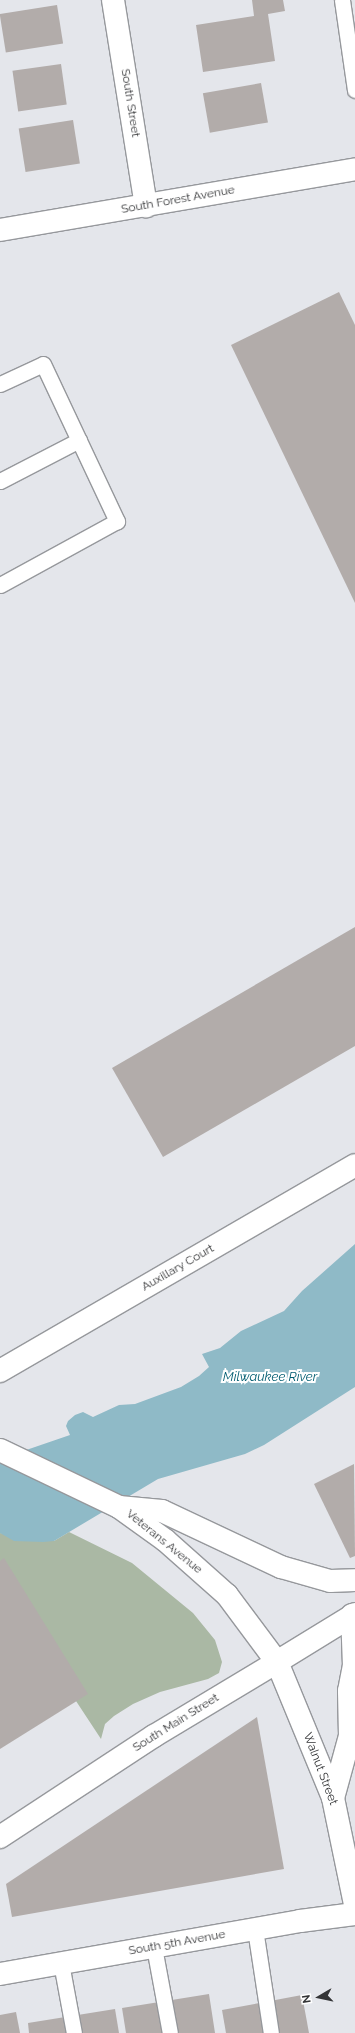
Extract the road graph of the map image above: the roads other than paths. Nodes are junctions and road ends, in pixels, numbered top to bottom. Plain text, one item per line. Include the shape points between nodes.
1 (113, 0) edge
2 (342, 0) edge
3 (355, 90) edge
4 (355, 169) edge
5 (146, 206) junction
6 (0, 230) edge
7 (0, 384) edge
8 (79, 440) junction
9 (0, 481) edge
10 (0, 585) edge
11 (355, 1166) edge
12 (0, 1371) edge
13 (0, 1450) edge
14 (119, 1507) junction
15 (355, 1580) edge
16 (354, 1615) edge
17 (276, 1662) junction
18 (333, 1798) junction
19 (0, 1837) edge
20 (355, 1904) edge
21 (355, 1914) edge
22 (255, 1929) junction
23 (154, 1947) junction
24 (61, 1963) junction
25 (0, 1974) edge
26 (74, 2033) edge
27 (170, 2033) edge
28 (271, 2033) edge

1 - 5 street, South Street
2 - 3 lane
4 - 5 street, South Forest Avenue
5 - 6 street, South Forest Avenue
7 - 8 lane via 43,364
8 - 9 lane
8 - 10 lane via 117,521
11 - 12 street, Auxillary Court
13 - 14 street, Veterans Avenue
14 - 15 street via 162,1511 281,1566 330,1581
14 - 17 street, Veterans Avenue via 165,1540 227,1595
16 - 17 street, South Main Street
16 - 18 street via 354,1666 349,1691 350,1736
17 - 18 street, Walnut Street
17 - 19 street, South Main Street via 154,1736
18 - 20 street, Walnut Street
21 - 22 street, South 5th Avenue
22 - 23 street, South 5th Avenue
22 - 28 lane
23 - 24 street, South 5th Avenue
23 - 27 lane
24 - 25 street, South 5th Avenue
24 - 26 lane

